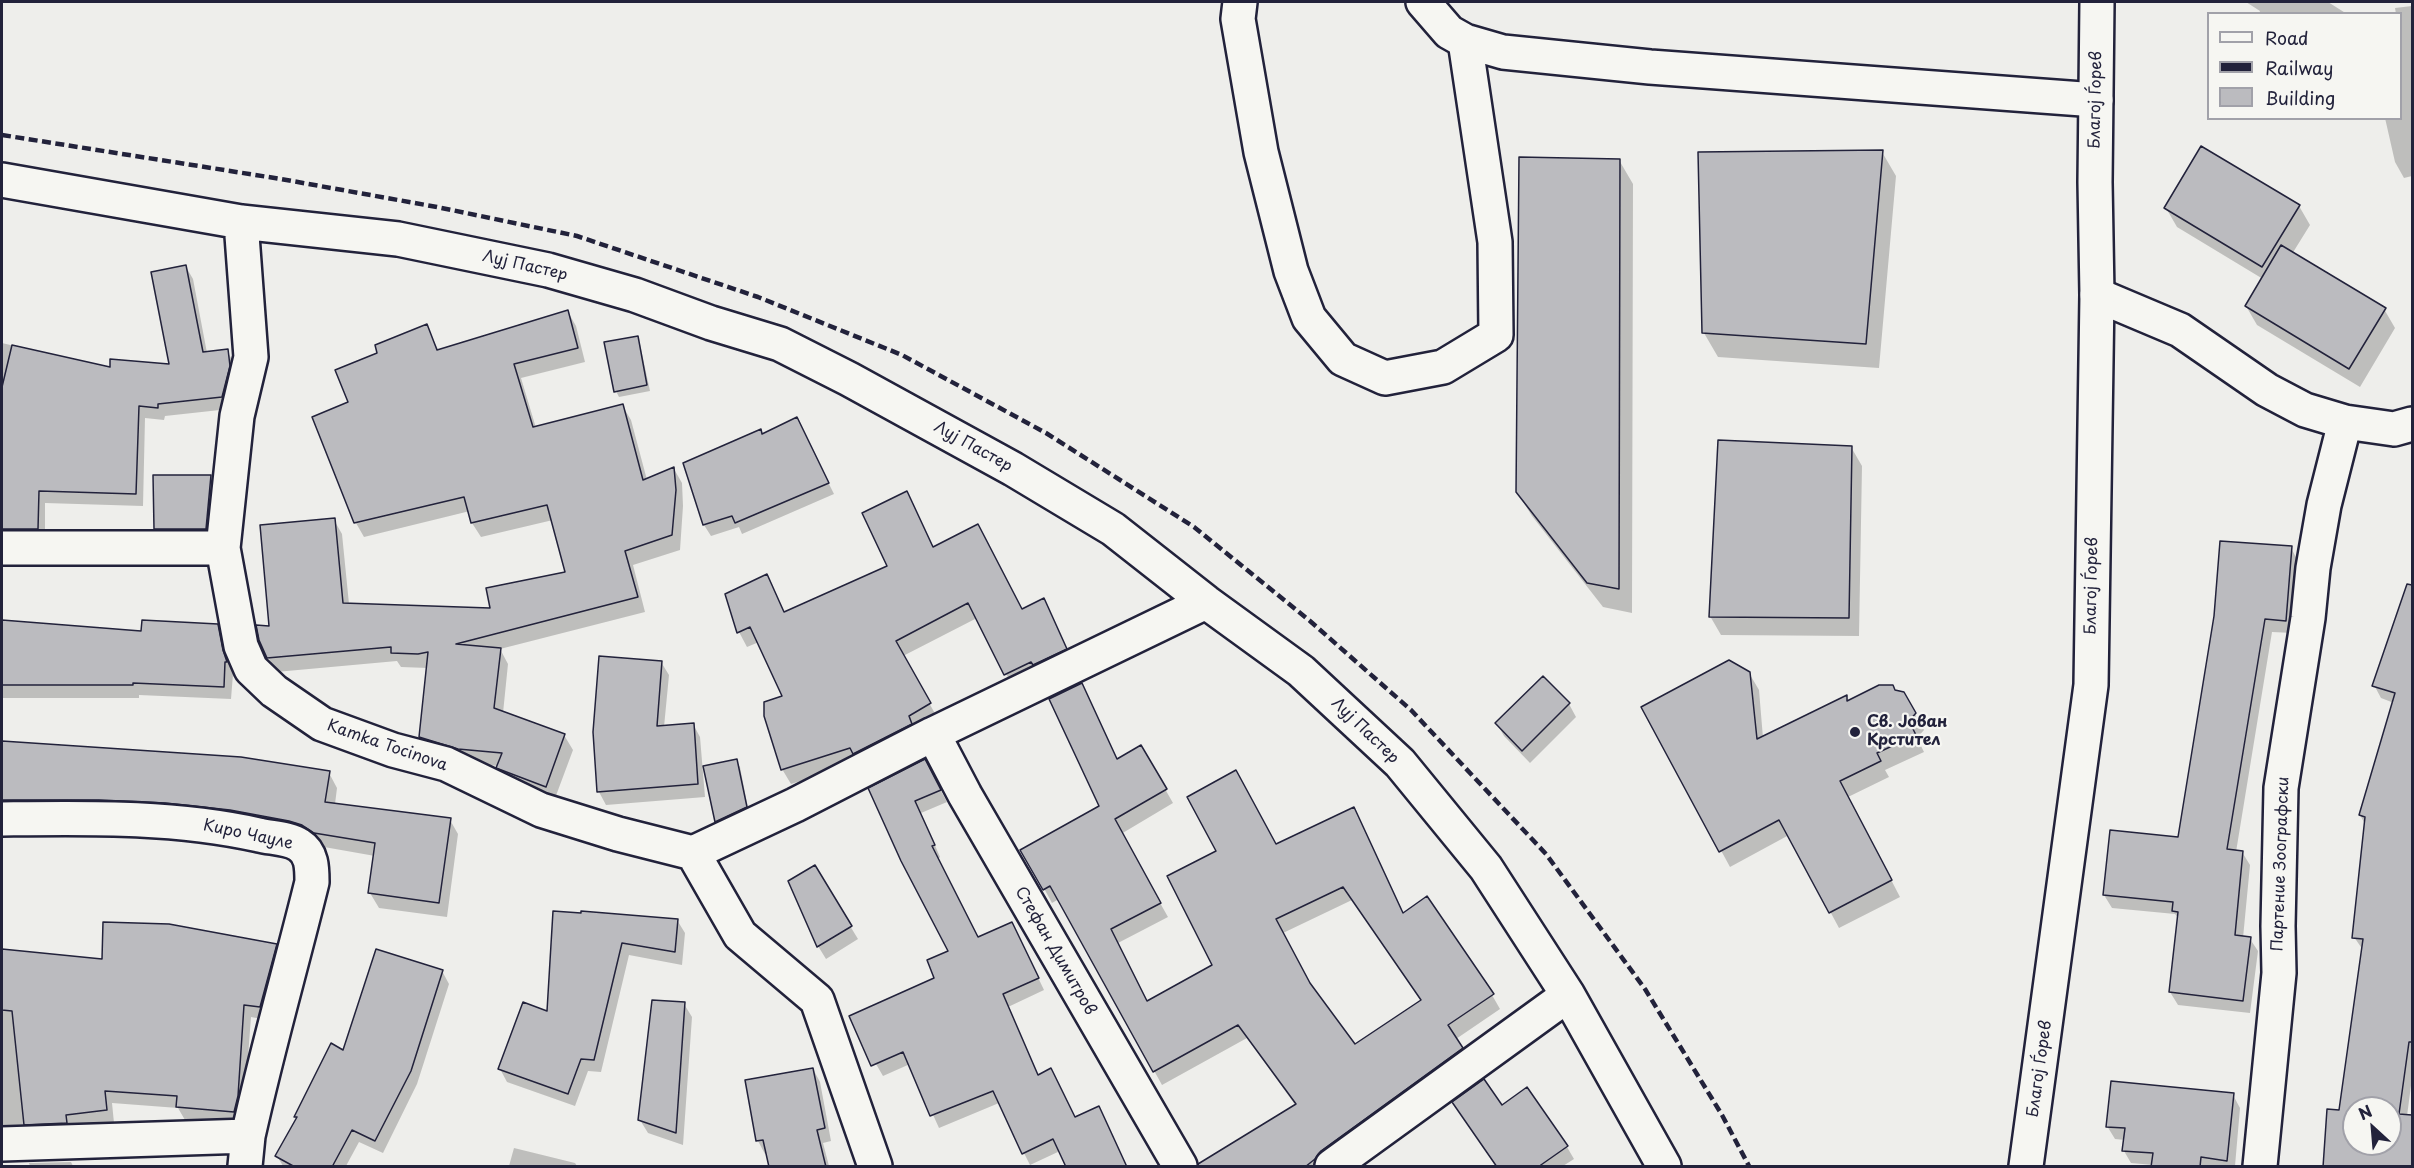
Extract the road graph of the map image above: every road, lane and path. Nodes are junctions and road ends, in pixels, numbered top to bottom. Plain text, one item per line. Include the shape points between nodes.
1 (1240, 2) edge
2 (1422, 2) edge
3 (2097, 2) edge
4 (1465, 41) junction
5 (2096, 99) junction
6 (2, 180) edge
7 (240, 222) junction
8 (2097, 295) junction
9 (2345, 422) junction
10 (2412, 424) edge
11 (2, 548) edge
12 (223, 548) junction
13 (1206, 602) junction
14 (933, 734) junction
15 (2, 819) edge
16 (693, 853) junction
17 (1568, 995) junction
18 (2, 1144) edge
19 (246, 1151) edge
20 (875, 1167) edge
21 (1180, 1167) edge
22 (1332, 1167) edge
23 (1664, 1167) edge
24 (2026, 1167) edge
25 (2260, 1167) edge

1 - 4 street via 1238,19 1261,152 1298,290 1309,318 1343,359 1385,378 1443,367 1496,334 1495,242
2 - 4 street via 1449,32
3 - 5 street, Благој Ѓорев
4 - 5 street via 1503,52 1650,67
5 - 8 street, Благој Ѓорев
6 - 7 street, Луј Пастер
7 - 12 street, Kamka Tocinova via 251,357 237,416
7 - 13 street, Луј Пастер via 398,239 548,270 780,344 1003,463 1113,529
8 - 9 street via 2180,330 2267,390 2305,410
8 - 24 street, Благој Ѓорев via 2091,685
9 - 10 street via 2394,429
9 - 25 street, Партение Зоографски via 2324,505 2281,788 2279,973
11 - 12 street
12 - 16 street, Kamka Tocinova via 241,646 251,669 274,691 322,724 446,764 541,810
13 - 14 street
13 - 17 street, Луј Пастер via 1301,671 1400,764 1486,868
14 - 16 street
14 - 21 street, Стефан Димитров
15 - 19 street, Киро Чауле via 175,821 288,841 307,853 312,882 265,1056
16 - 20 street via 740,935 817,1000
17 - 22 street
17 - 23 street, Луј Пастер
18 - 19 street, Киро Чауле

